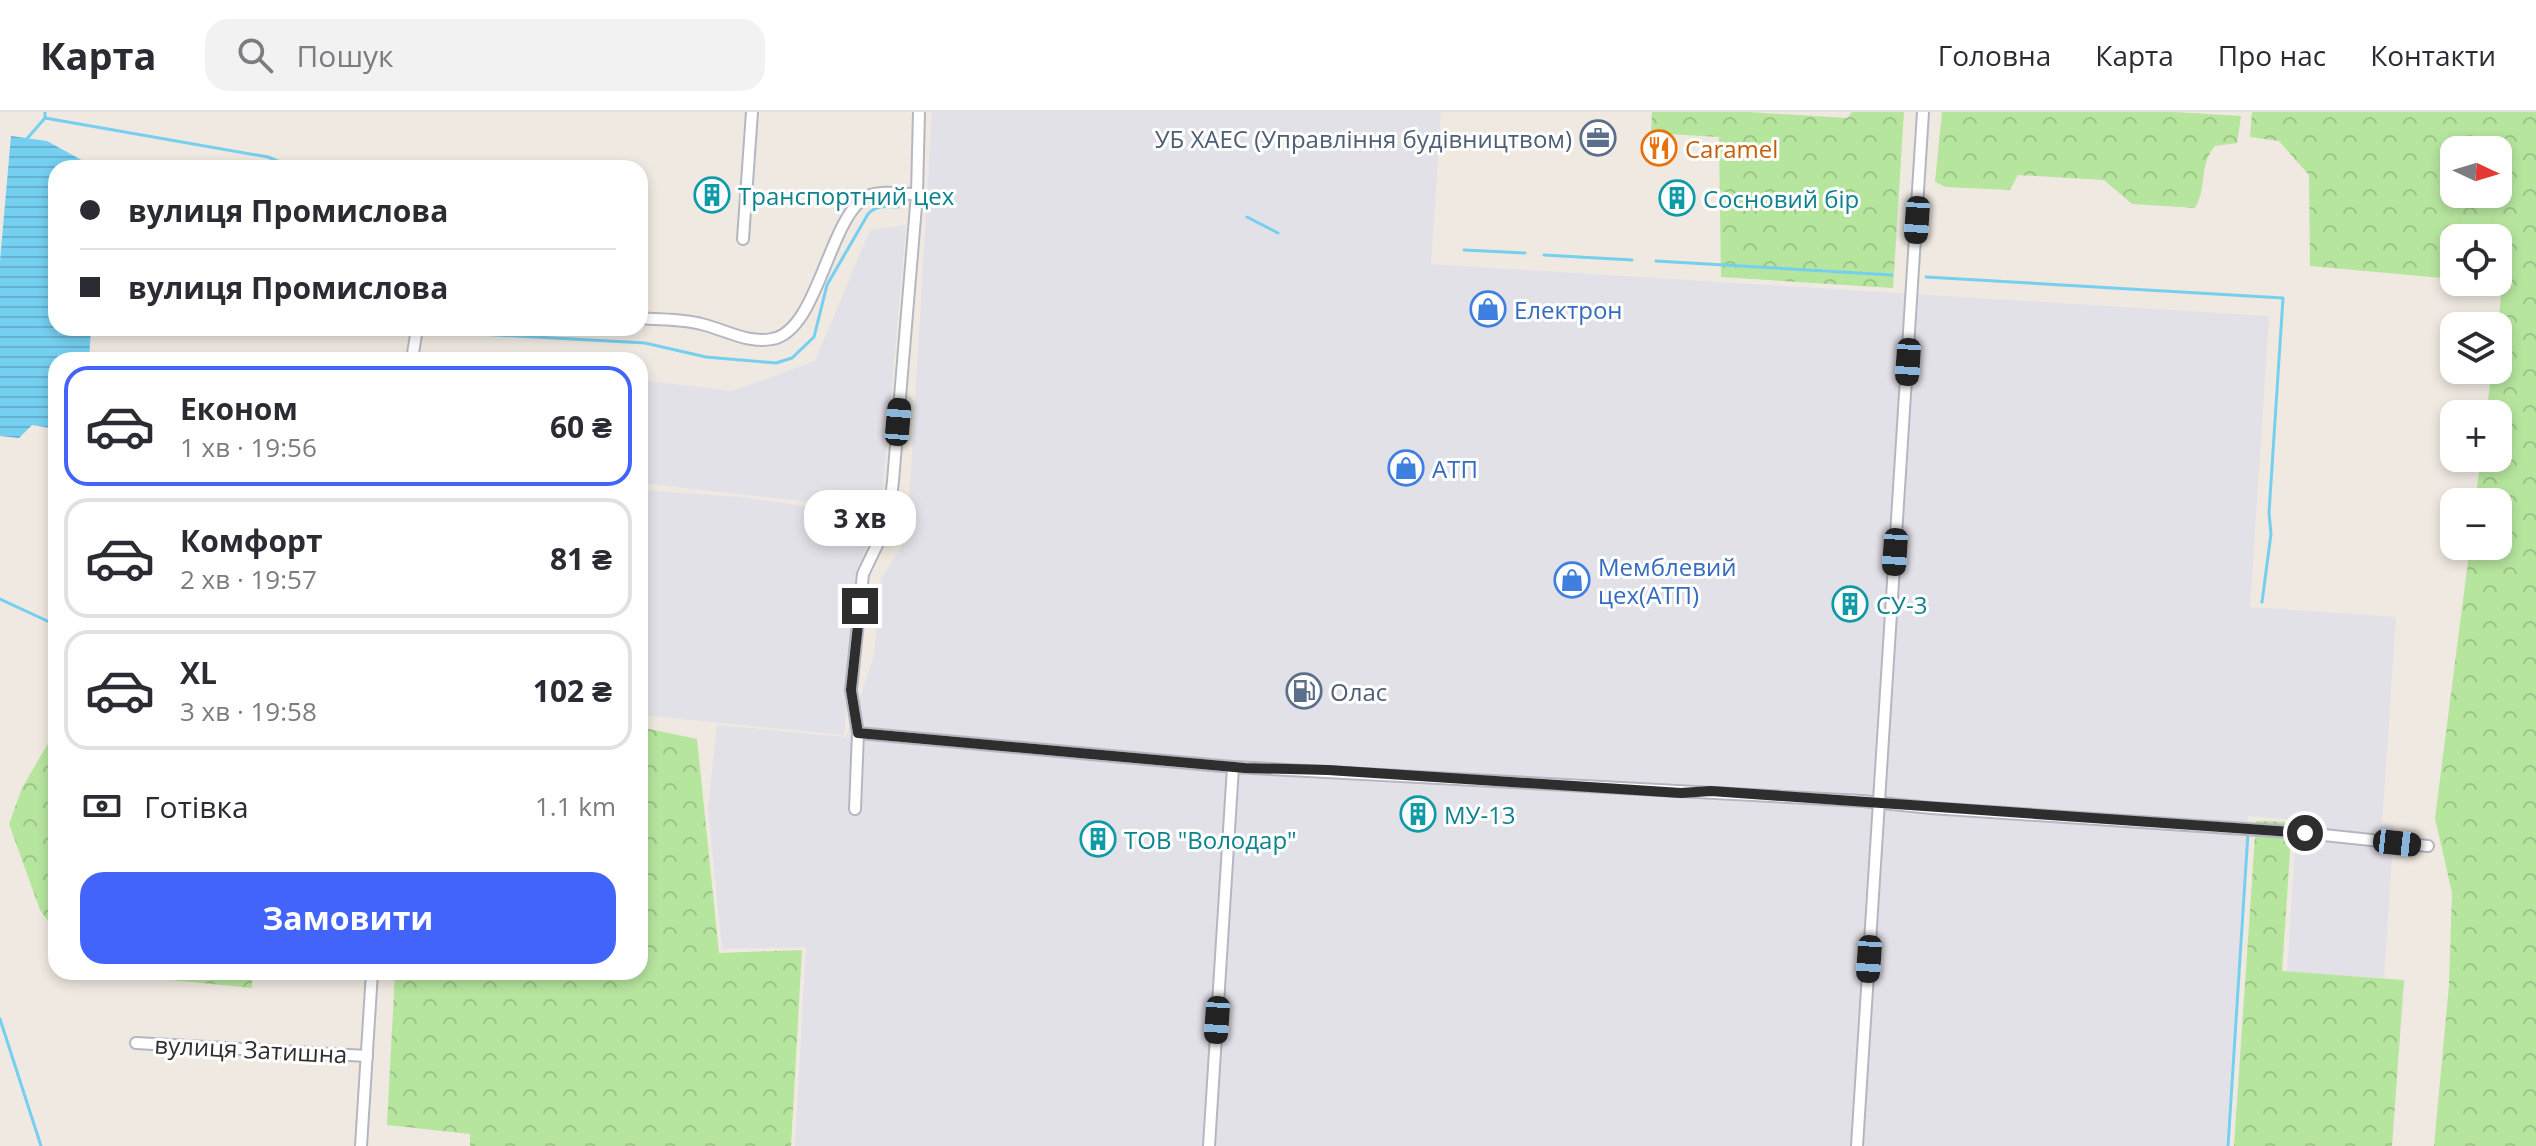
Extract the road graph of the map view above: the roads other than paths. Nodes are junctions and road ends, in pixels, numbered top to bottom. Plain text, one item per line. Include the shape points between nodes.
1 (752, 112) edge
2 (919, 112) edge
3 (1923, 112) edge
4 (917, 194) junction
5 (743, 239) dead end
6 (648, 319) edge
7 (858, 733) junction
8 (1233, 767) junction
9 (1879, 804) junction
10 (855, 809) dead end
11 (2428, 846) dead end
12 (372, 980) edge
13 (136, 1043) dead end
14 (367, 1056) junction
15 (361, 1146) edge
16 (1209, 1146) edge
17 (1857, 1146) edge

1 - 5 street
2 - 4 street
3 - 9 street
4 - 6 street via 873,194 859,203 802,315 783,335 748,338 701,324
4 - 7 street via 888,522 863,574 851,690
7 - 8 street
7 - 10 street
8 - 9 street
8 - 16 street
9 - 11 street
9 - 17 street
12 - 14 street
13 - 14 street, вулиця Затишна
14 - 15 street

